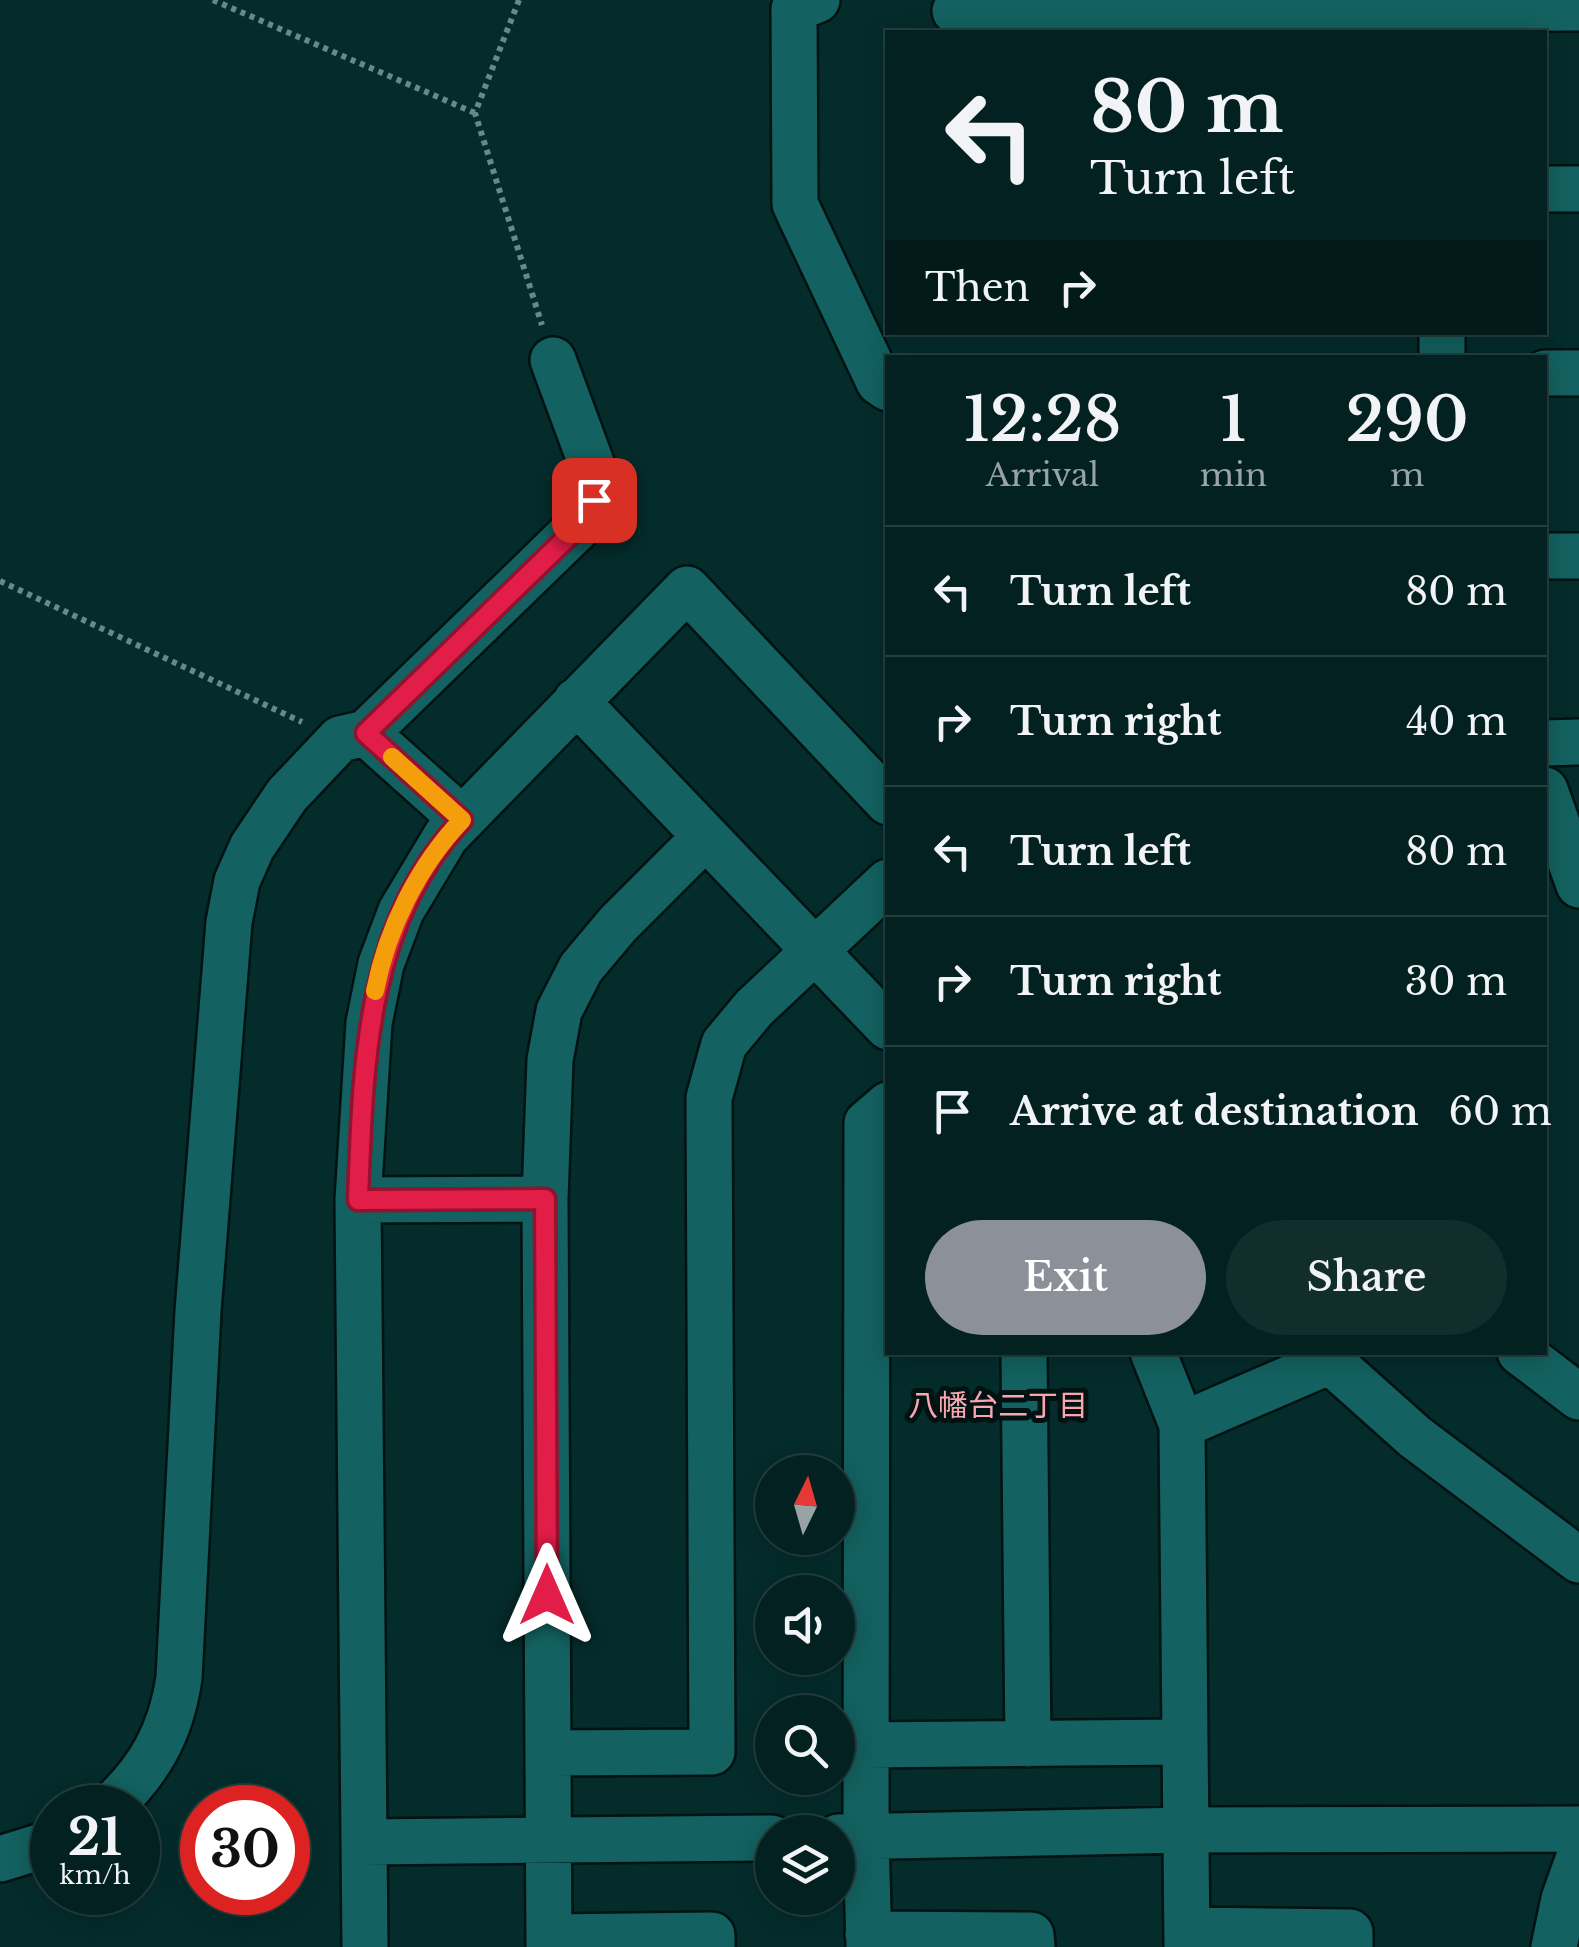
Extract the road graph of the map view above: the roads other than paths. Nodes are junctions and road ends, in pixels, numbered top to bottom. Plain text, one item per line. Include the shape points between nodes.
1 (817, 0) edge
2 (1579, 8) edge
3 (954, 15) edge
4 (1579, 189) edge
5 (1547, 190) edge
6 (553, 360) road end
7 (1547, 373) edge
8 (1579, 373) edge
9 (885, 384) edge
10 (1547, 556) edge
11 (1579, 556) edge
12 (576, 701) junction
13 (353, 736) junction
14 (1579, 742) edge
15 (1547, 743) edge
16 (1547, 796) edge
17 (885, 799) edge
18 (462, 820) junction
19 (705, 837) junction
20 (885, 885) edge
21 (1579, 885) edge
22 (814, 950) junction
23 (885, 1024) edge
24 (885, 1108) edge
25 (545, 1199) junction
26 (358, 1200) junction
27 (1024, 1355) edge
28 (1154, 1355) edge
29 (1524, 1355) edge
30 (1328, 1357) edge
31 (1579, 1397) edge
32 (1182, 1426) junction
33 (1579, 1560) edge
34 (1186, 1742) junction
35 (1028, 1744) junction
36 (866, 1745) junction
37 (548, 1754) junction
38 (130, 1785) edge
39 (855, 1817) edge
40 (1579, 1829) edge
41 (1186, 1830) junction
42 (855, 1837) edge
43 (755, 1838) edge
44 (548, 1840) junction
45 (364, 1842) junction
46 (30, 1849) edge
47 (855, 1855) edge
48 (1579, 1857) edge
49 (0, 1859) edge
50 (1187, 1939) edge
51 (869, 1941) edge
52 (549, 1942) edge
53 (365, 1947) edge
54 (712, 1947) edge
55 (1032, 1947) edge
56 (1350, 1947) edge
57 (1554, 1947) edge

1 - 9 street via 794,9 794,204
2 - 3 street
4 - 5 street
6 - 13 street via 594,471 594,500 578,527
7 - 8 street
10 - 11 street
12 - 17 street via 686,590
12 - 18 street
12 - 19 street
13 - 18 street
13 - 38 street via 287,795 252,847 234,894 199,1292 179,1678 166,1735
14 - 15 street
16 - 21 street
18 - 26 street via 400,911 380,964
19 - 22 street
19 - 25 street via 581,968 560,1012 550,1060
20 - 22 street
22 - 23 street
22 - 37 street via 724,1044 710,1098 712,1752
24 - 36 street via 867,1123
25 - 26 street
25 - 37 street
26 - 45 street
27 - 35 street
28 - 32 street
29 - 31 street
30 - 32 street
30 - 33 street via 1414,1437
32 - 34 street
34 - 35 street
34 - 41 street
35 - 36 street
36 - 39 street
37 - 44 street
40 - 41 street
41 - 42 street
41 - 50 street
43 - 44 street
44 - 45 street
44 - 52 street
45 - 53 street
46 - 49 street
47 - 51 street
48 - 57 street
50 - 56 street via 1350,1932
51 - 55 street via 1032,1935
52 - 54 street via 712,1935

